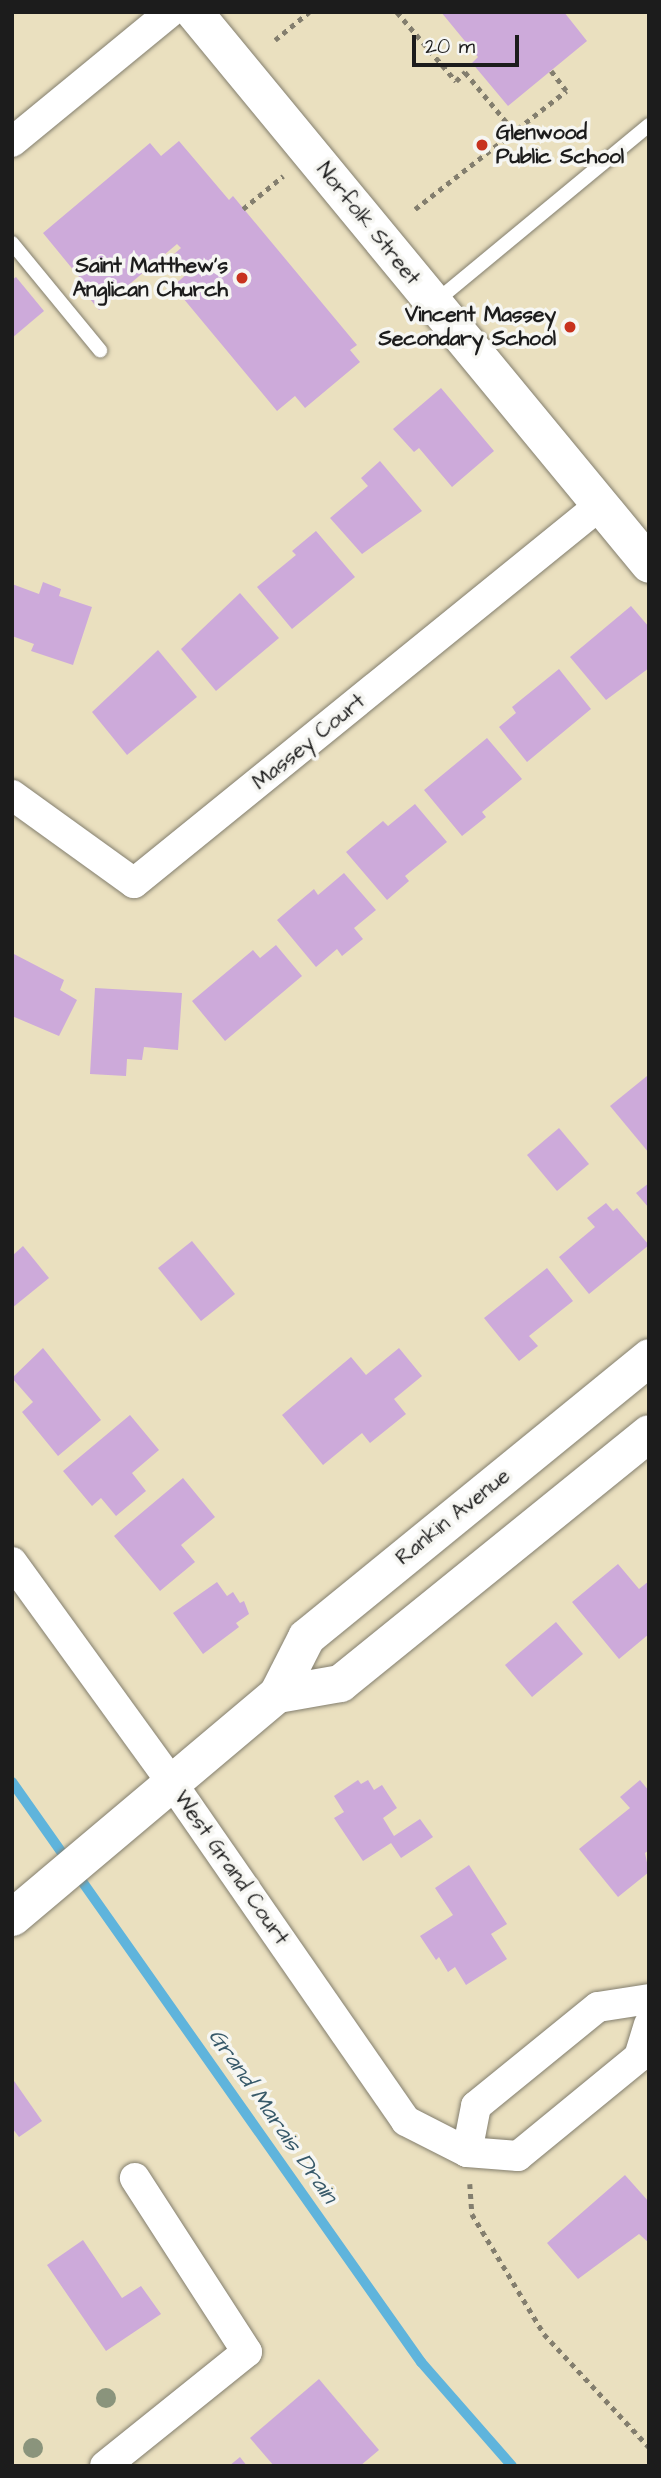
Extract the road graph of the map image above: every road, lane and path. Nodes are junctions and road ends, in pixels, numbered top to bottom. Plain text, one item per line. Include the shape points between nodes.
1 (170, 12) edge
2 (194, 12) edge
3 (309, 12) edge
4 (397, 12) edge
5 (275, 40) dead end
6 (551, 71) dead end
7 (649, 125) edge
8 (514, 131) junction
9 (12, 142) edge
10 (291, 169) dead end
11 (243, 209) dead end
12 (415, 209) dead end
13 (12, 243) edge
14 (433, 303) junction
15 (100, 350) dead end
16 (600, 505) junction
17 (649, 564) edge
18 (12, 795) edge
19 (649, 1357) edge
20 (649, 1433) edge
21 (12, 1562) edge
22 (276, 1694) junction
23 (172, 1783) junction
24 (12, 1917) edge
25 (649, 2000) edge
26 (649, 2025) edge
27 (467, 2152) junction
28 (135, 2178) dead end
29 (471, 2193) dead end
30 (649, 2447) edge
31 (104, 2466) edge

1 - 9 street
2 - 14 street, Norfolk Street
3 - 5 path
4 - 8 path via 456,81 465,72
6 - 8 path via 566,91
7 - 14 lane
8 - 12 path
10 - 11 path
13 - 15 lane
14 - 16 street, Norfolk Street
16 - 17 street, Norfolk Street
16 - 18 street, Massey Court via 134,883
19 - 22 street, Rankin Avenue via 306,1637
20 - 22 street via 340,1683
21 - 23 street, West Grand Court
22 - 23 street, Rankin Avenue
23 - 24 street, Rankin Avenue
23 - 27 street, West Grand Court via 406,2121
25 - 27 street via 598,2007 477,2106
26 - 27 street via 639,2057 518,2156
28 - 31 street via 247,2352
29 - 30 path via 472,2214 544,2334

